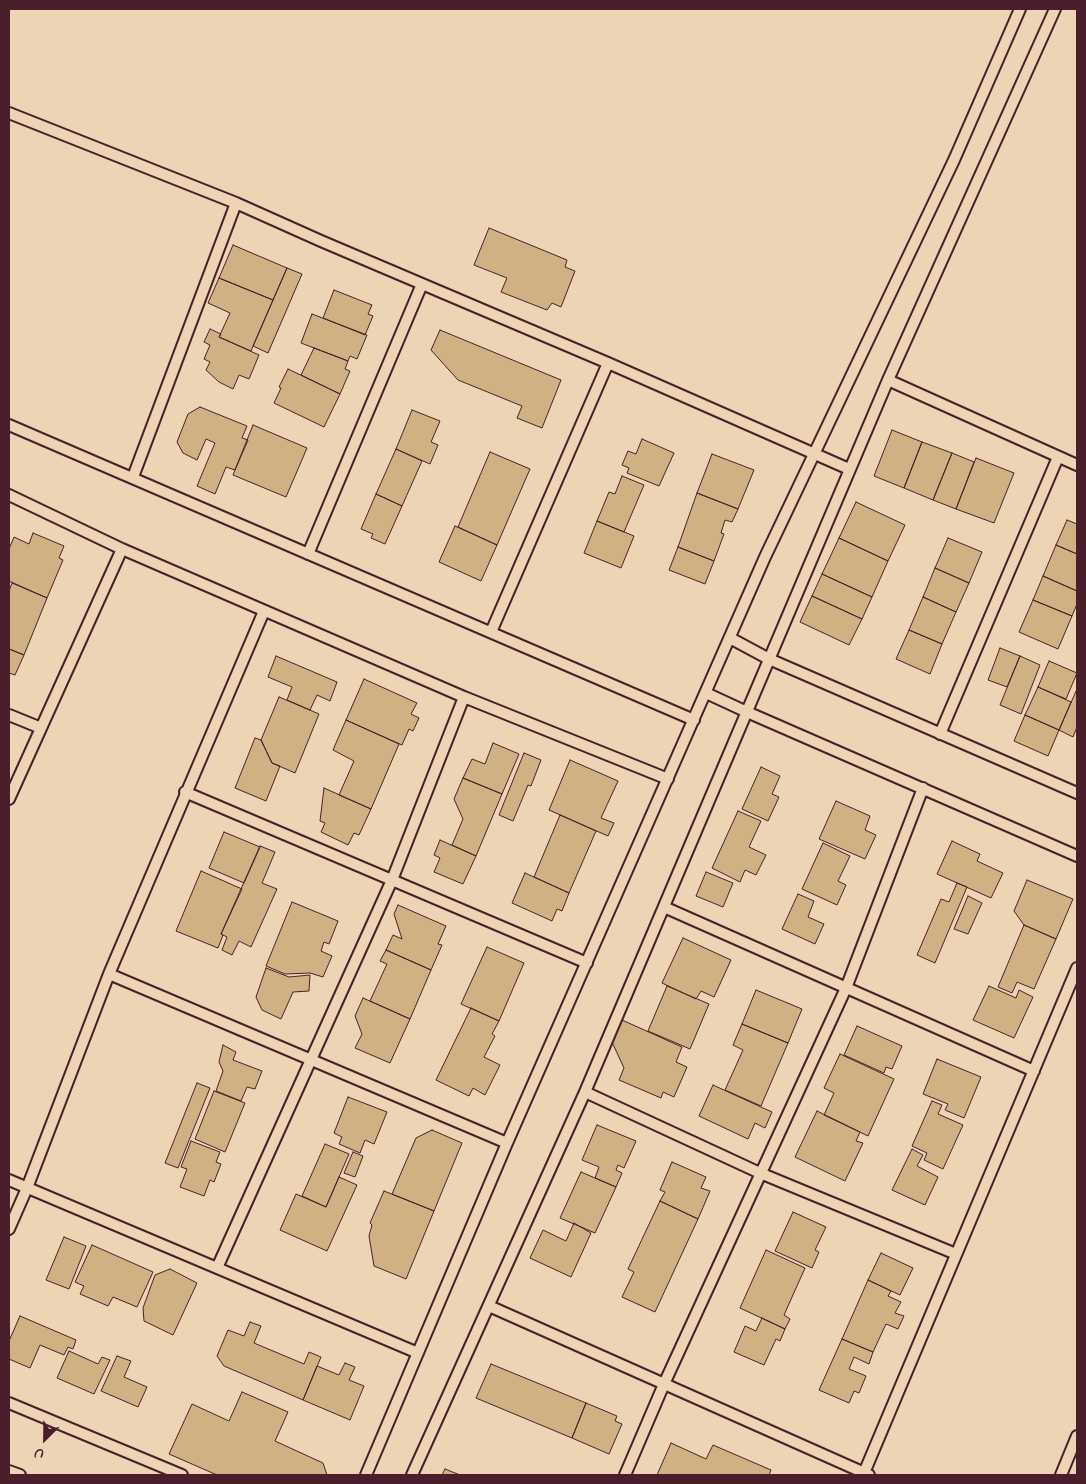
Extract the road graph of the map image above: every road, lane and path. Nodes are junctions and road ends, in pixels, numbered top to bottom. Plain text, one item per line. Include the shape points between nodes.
1 (1020, 9) edge
2 (1055, 9) edge
3 (9, 113) edge
4 (236, 203) junction
5 (422, 284) junction
6 (608, 363) junction
7 (888, 380) junction
8 (9, 425) edge
9 (814, 454) junction
10 (1058, 457) junction
11 (1077, 465) edge
12 (849, 469) junction
13 (133, 477) junction
14 (9, 495) edge
15 (122, 550) junction
16 (308, 554) junction
17 (264, 611) junction
18 (491, 632) junction
19 (730, 638) junction
20 (769, 659) junction
21 (706, 693) junction
22 (464, 697) junction
23 (746, 712) junction
24 (9, 715) edge
25 (694, 720) junction
26 (41, 728) junction
27 (940, 734) junction
28 (668, 779) junction
29 (923, 788) junction
30 (185, 792) junction
31 (1077, 793) edge
32 (9, 799) edge
33 (1077, 856) edge
34 (392, 880) junction
35 (664, 907) junction
36 (586, 963) junction
37 (1077, 968) edge
38 (109, 974) junction
39 (846, 988) junction
40 (311, 1059) junction
41 (1034, 1070) junction
42 (585, 1092) junction
43 (507, 1143) junction
44 (760, 1173) junction
45 (9, 1180) edge
46 (27, 1188) junction
47 (9, 1229) edge
48 (956, 1254) junction
49 (217, 1268) junction
50 (489, 1306) junction
51 (418, 1353) junction
52 (664, 1384) junction
53 (9, 1404) edge
54 (1077, 1436) edge
55 (9, 1471) edge
56 (850, 1472) edge
57 (867, 1474) edge
58 (20, 1475) edge
59 (182, 1475) edge
60 (366, 1475) edge
61 (412, 1475) edge
62 (625, 1475) edge
63 (1061, 1475) edge

1 - 9 lane via 954,160
2 - 7 lane
3 - 4 lane
4 - 5 lane
4 - 13 lane
5 - 6 lane
5 - 16 lane
6 - 9 lane
6 - 18 lane
7 - 10 lane
7 - 12 lane
8 - 13 lane
9 - 12 lane
9 - 19 lane
10 - 11 lane
10 - 27 lane
12 - 20 lane
13 - 16 lane
14 - 15 lane
15 - 17 lane
15 - 26 lane
16 - 18 lane
17 - 22 lane
17 - 30 lane
18 - 25 lane
19 - 20 lane
19 - 21 lane
20 - 23 lane
20 - 27 lane
21 - 23 lane
21 - 25 lane
22 - 28 lane
22 - 34 lane
23 - 29 lane
23 - 35 lane
24 - 26 lane
25 - 28 lane
26 - 32 lane
27 - 31 lane
28 - 36 lane
29 - 33 lane
29 - 39 lane
30 - 34 lane
30 - 38 lane
34 - 36 lane
34 - 40 lane
35 - 39 lane
35 - 42 lane
36 - 43 lane
37 - 41 lane
38 - 40 lane
38 - 46 lane
39 - 41 lane
39 - 44 lane
40 - 43 lane
40 - 49 lane
41 - 48 lane
42 - 44 lane
42 - 50 lane
43 - 51 lane
44 - 48 lane
44 - 52 lane
45 - 46 lane
46 - 47 lane
46 - 49 lane
48 - 57 lane
49 - 51 lane
50 - 52 lane
50 - 61 lane
51 - 60 lane
52 - 56 lane
52 - 62 lane
53 - 59 lane
54 - 63 lane
55 - 58 lane
56 - 57 lane

